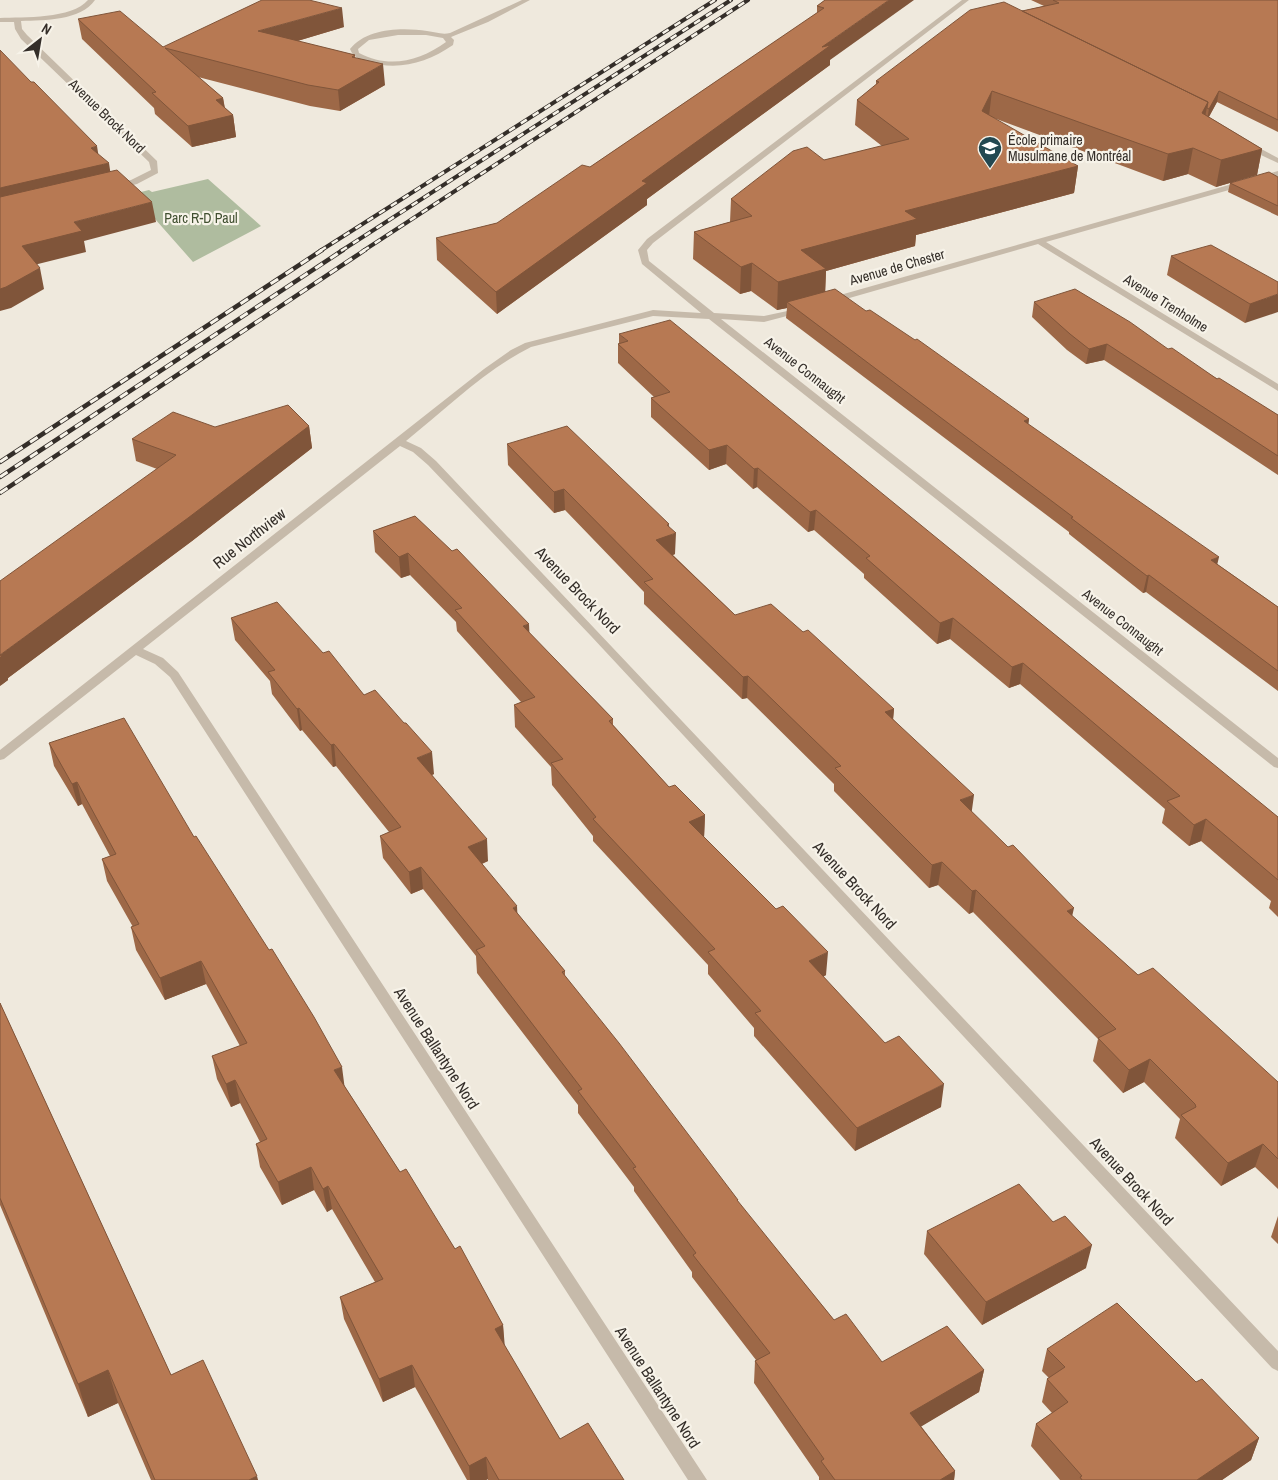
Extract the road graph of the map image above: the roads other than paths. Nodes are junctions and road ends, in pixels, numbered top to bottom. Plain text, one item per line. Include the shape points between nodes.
1 (92, 0) edge
2 (527, 0) edge
3 (966, 0) edge
4 (956, 8) junction
5 (971, 11) edge
6 (18, 19) junction
7 (0, 20) edge
8 (446, 36) junction
9 (1239, 141) edge
10 (1278, 161) edge
11 (1278, 173) edge
12 (102, 190) edge
13 (1039, 241) junction
14 (711, 315) junction
15 (520, 348) joint
16 (1278, 388) edge
17 (398, 442) junction
18 (134, 649) junction
19 (0, 756) edge
20 (1278, 764) edge
21 (1278, 1362) edge
22 (698, 1480) edge

1 - 6 street via 87,7 65,14
2 - 8 street
3 - 4 street, Avenue Connaught
4 - 5 street
4 - 14 street, Avenue Connaught via 645,246 644,262
6 - 7 street
6 - 12 street, Avenue Brock Nord via 20,32 153,160 155,172 134,182
8 - 8 street via 388,33 366,39 354,49 356,54 368,60 405,63 445,48 450,43
9 - 10 street
11 - 13 street, Avenue de Chester
13 - 14 street, Avenue de Chester via 764,319
13 - 16 street, Avenue Trenholme
14 - 15 street, Avenue de Chester via 653,313
14 - 20 street, Avenue Connaught
15 - 17 street, Rue Northview
17 - 18 street, Rue Northview
17 - 21 street, Avenue Brock Nord via 417,450 432,463
18 - 19 street, Rue Northview
18 - 22 street, Avenue Ballantyne Nord via 159,661 174,675

